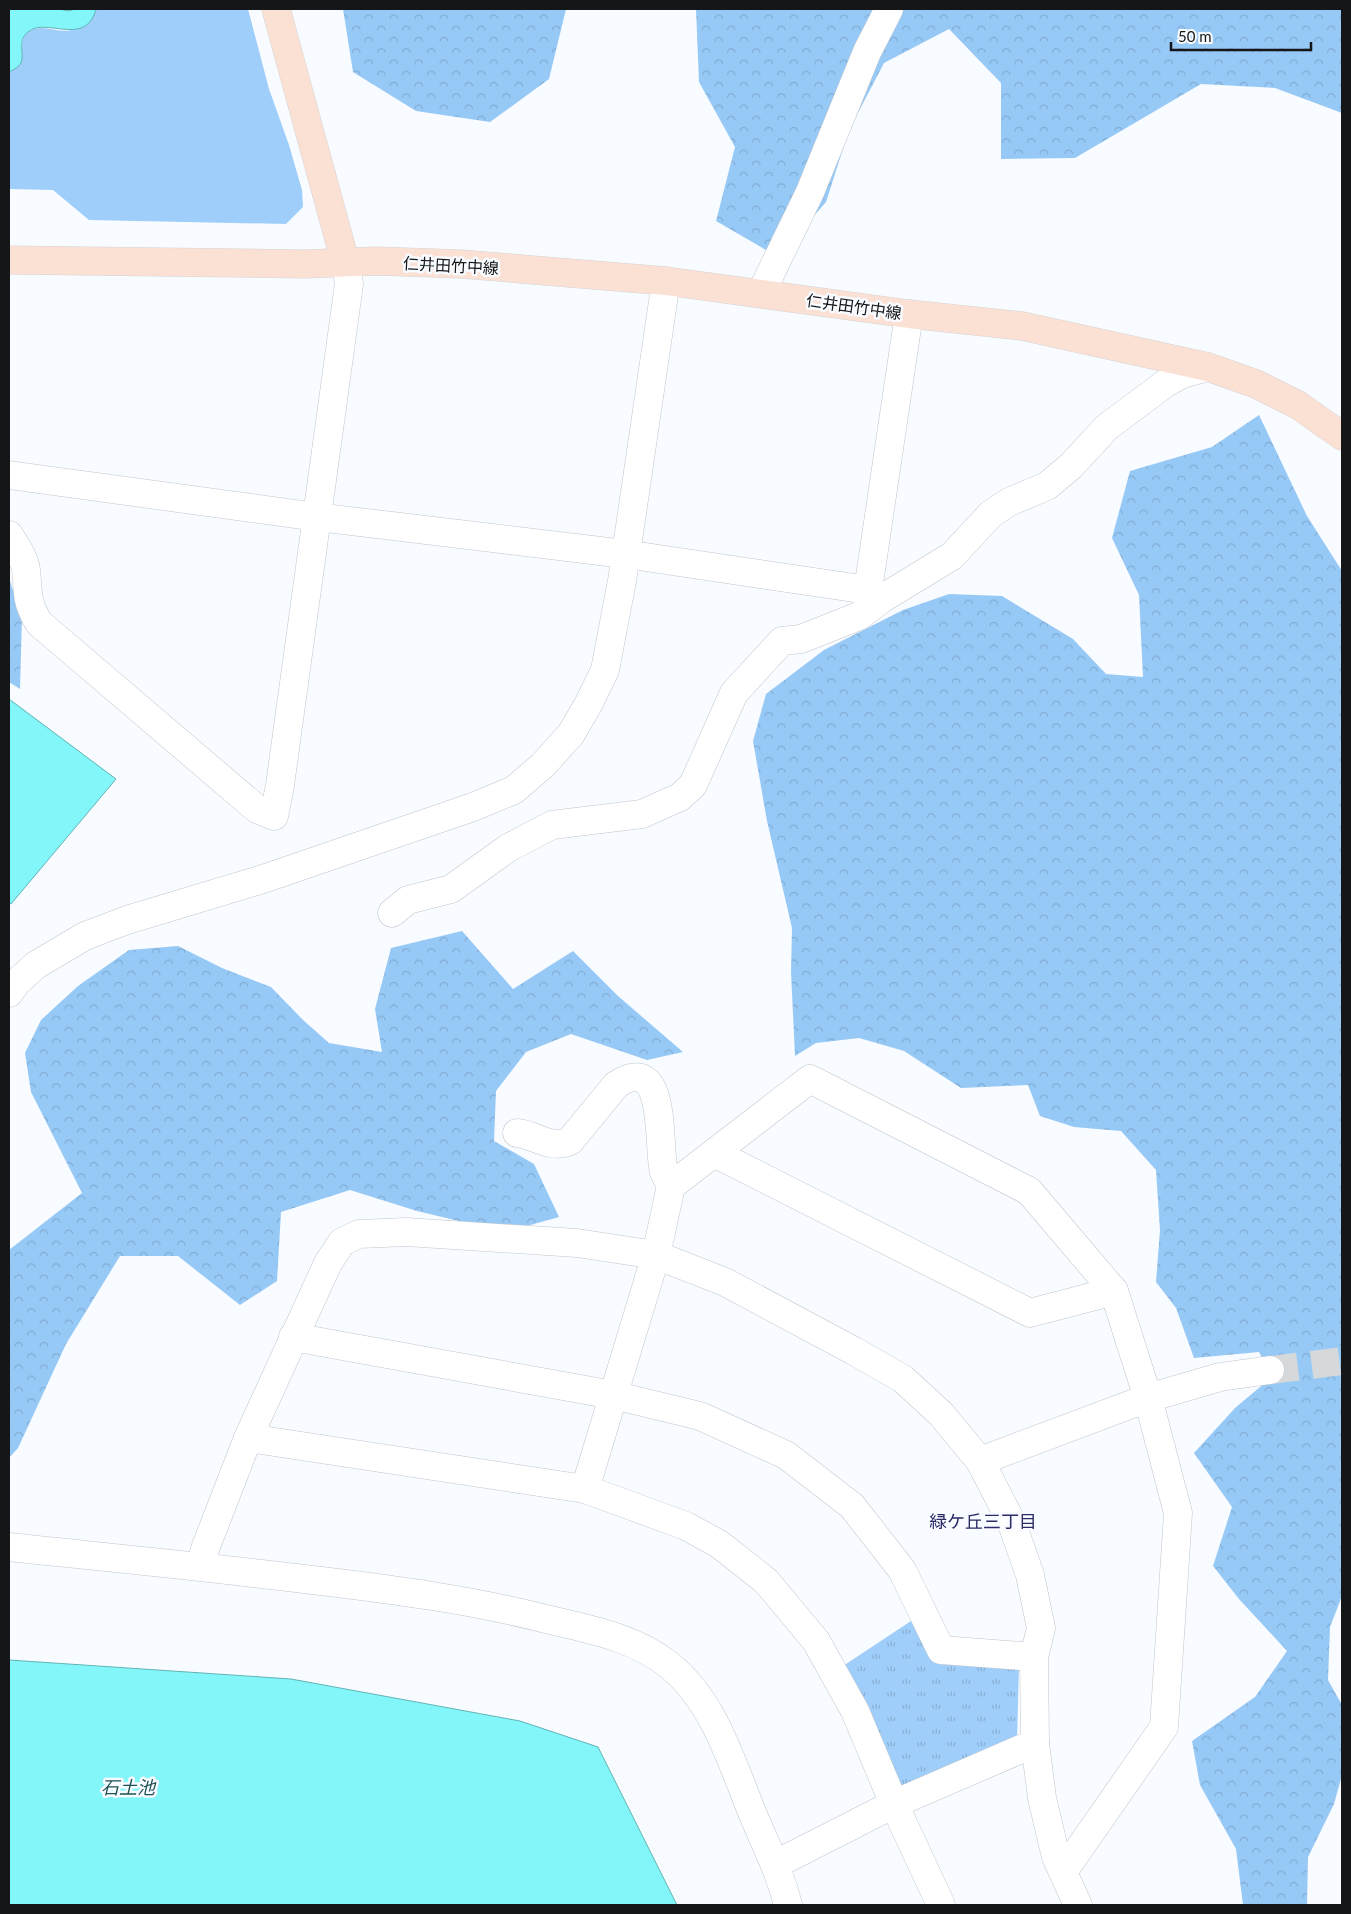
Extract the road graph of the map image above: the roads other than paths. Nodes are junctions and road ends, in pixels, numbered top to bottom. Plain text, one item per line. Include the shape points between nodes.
1 (276, 9) edge
2 (889, 9) edge
3 (9, 260) edge
4 (344, 261) junction
5 (666, 281) junction
6 (761, 293) junction
7 (909, 314) junction
8 (1208, 367) junction
9 (1342, 436) edge
10 (9, 475) edge
11 (317, 517) junction
12 (9, 535) edge
13 (625, 554) junction
14 (876, 594) junction
15 (392, 913) dead end
16 (9, 993) edge
17 (517, 1134) dead end
18 (714, 1153) junction
19 (671, 1186) junction
20 (656, 1255) junction
21 (1114, 1291) junction
22 (293, 1338) junction
23 (1270, 1370) tunnel mouth
24 (613, 1395) junction
25 (1148, 1398) junction
26 (248, 1438) junction
27 (980, 1460) junction
28 (585, 1489) junction
29 (9, 1547) edge
30 (201, 1566) junction
31 (1034, 1657) junction
32 (1035, 1744) junction
33 (894, 1804) junction
34 (776, 1864) junction
35 (1063, 1872) junction
36 (788, 1905) edge
37 (941, 1905) edge
38 (1078, 1905) edge

1 - 4 main road
2 - 6 street via 867,52 810,192
3 - 4 main road, 仁井田竹中線 via 305,264
4 - 5 main road, 仁井田竹中線 via 461,264
4 - 11 street via 349,284
5 - 6 main road, 仁井田竹中線
5 - 13 street
6 - 7 main road, 仁井田竹中線
7 - 8 main road, 仁井田竹中線 via 1022,326
7 - 14 street
8 - 9 main road, 仁井田竹中線 via 1256,384 1298,405
8 - 14 street via 1182,374 1166,383 1107,427 1071,466 1047,486 1009,502 991,514 952,556
10 - 11 street
11 - 12 street via 274,816 257,809 39,622 31,610 27,594 26,569
11 - 13 street
13 - 14 street
13 - 16 street via 605,670 571,734 514,790 281,873 85,936 36,965
14 - 15 street via 859,616 801,639 782,640 734,693 693,785 680,796 642,814 552,825 508,848 451,889 408,900
17 - 19 street via 560,1145 570,1141 616,1085 625,1079 642,1079 653,1091 660,1117 664,1171
18 - 19 street
18 - 21 street via 1030,1313
18 - 21 street via 810,1079 1029,1191
19 - 20 street
20 - 22 street via 578,1243 406,1232 359,1234 342,1242 328,1263
20 - 24 street
20 - 27 street via 724,1282 903,1379 941,1414
21 - 25 street
22 - 24 street
22 - 26 street
23 - 25 street via 1220,1377
24 - 28 street
24 - 31 street via 700,1416 786,1455 852,1506 902,1570 942,1650
25 - 27 street
25 - 35 street via 1178,1513 1164,1727
26 - 28 street
26 - 30 street
27 - 31 street via 1012,1521 1030,1575 1041,1628
28 - 33 street via 686,1526 719,1544 766,1581 816,1642 855,1710
29 - 30 street
30 - 34 street via 399,1591 502,1608 623,1639 651,1652 688,1682 705,1705
31 - 32 street
32 - 33 street
32 - 35 street via 1042,1798 1056,1857
33 - 34 street
33 - 37 street
34 - 36 street
35 - 38 street

